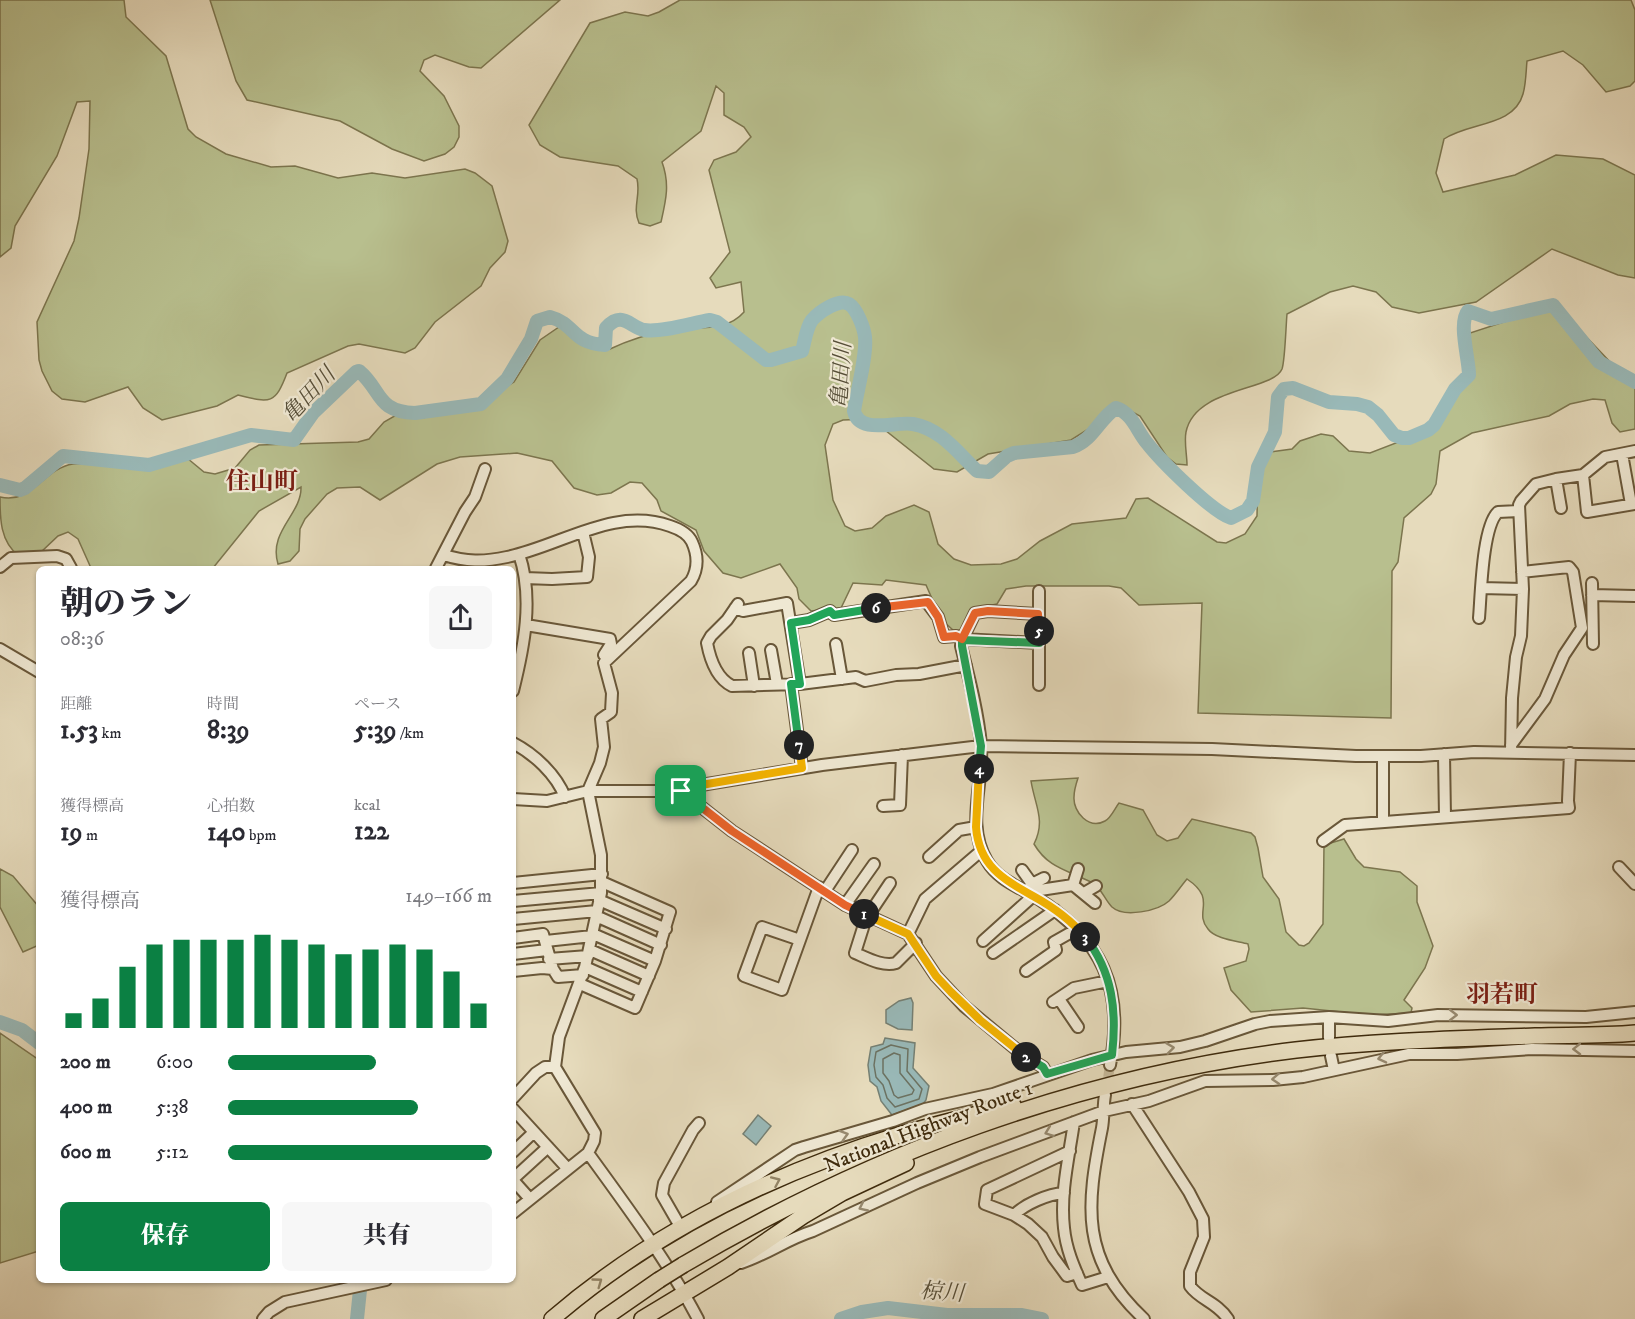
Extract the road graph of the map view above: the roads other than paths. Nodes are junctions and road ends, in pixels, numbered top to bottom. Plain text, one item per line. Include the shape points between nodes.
1 (1635, 451) edge
2 (1622, 454) junction
3 (485, 469) dead end
4 (1582, 475) junction
5 (1556, 479) junction
6 (1633, 504) edge
7 (1561, 508) dead end
8 (1519, 512) junction
9 (583, 532) junction
10 (519, 554) junction
11 (444, 555) junction
12 (70, 566) edge
13 (438, 566) edge
14 (0, 567) edge
15 (1522, 572) junction
16 (525, 578) junction
17 (1592, 583) dead end
18 (1481, 588) junction
19 (1523, 589) junction
20 (516, 590) edge
21 (526, 591) junction
22 (1039, 591) dead end
23 (1592, 595) junction
24 (1635, 596) edge
25 (1038, 614) junction
26 (1479, 618) dead end
27 (791, 623) junction
28 (526, 624) junction
29 (962, 639) junction
30 (1039, 643) junction
31 (836, 644) dead end
32 (1593, 644) dead end
33 (0, 649) edge
34 (771, 650) dead end
35 (749, 653) dead end
36 (604, 663) junction
37 (966, 665) junction
38 (36, 670) edge
39 (516, 676) edge
40 (842, 679) junction
41 (777, 684) junction
42 (796, 684) junction
43 (1039, 685) dead end
44 (754, 686) junction
45 (516, 745) edge
46 (981, 746) junction
47 (1511, 749) junction
48 (1570, 753) junction
49 (1444, 754) junction
50 (902, 755) junction
51 (1635, 755) edge
52 (1383, 757) junction
53 (802, 768) junction
54 (588, 791) junction
55 (681, 791) junction
56 (565, 797) junction
57 (516, 799) edge
58 (883, 806) dead end
59 (1445, 817) junction
60 (1383, 822) junction
61 (976, 827) junction
62 (1323, 841) dead end
63 (852, 850) dead end
64 (981, 851) junction
65 (929, 857) dead end
66 (874, 864) dead end
67 (1619, 867) dead end
68 (1078, 869) dead end
69 (1022, 870) dead end
70 (1044, 878) dead end
71 (559, 880) junction
72 (516, 884) edge
73 (890, 884) dead end
74 (1635, 884) edge
75 (1073, 885) junction
76 (1096, 886) dead end
77 (822, 889) junction
78 (1030, 891) junction
79 (1084, 893) junction
80 (600, 896) junction
81 (555, 898) junction
82 (516, 901) edge
83 (1095, 903) dead end
84 (845, 905) junction
85 (1055, 910) junction
86 (552, 915) junction
87 (867, 916) junction
88 (516, 919) edge
89 (666, 929) junction
90 (1077, 929) junction
91 (908, 934) junction
92 (593, 935) junction
93 (516, 938) edge
94 (800, 940) junction
95 (983, 940) dead end
96 (916, 944) junction
97 (661, 945) junction
98 (589, 953) junction
99 (993, 953) dead end
100 (516, 954) edge
101 (549, 955) junction
102 (655, 961) junction
103 (516, 971) edge
104 (1026, 971) dead end
105 (583, 975) junction
106 (649, 976) junction
107 (1108, 981) junction
108 (642, 992) junction
109 (1635, 1012) edge
110 (1329, 1017) junction
111 (1078, 1027) dead end
112 (1631, 1034) edge
113 (1329, 1038) dead end
114 (1635, 1051) edge
115 (1331, 1056) dead end
116 (1111, 1060) junction
117 (555, 1067) junction
118 (1334, 1070) junction
119 (1047, 1074) junction
120 (1134, 1079) junction
121 (516, 1095) edge
122 (1106, 1095) tunnel mouth
123 (1132, 1104) junction
124 (1028, 1109) junction
125 (1104, 1111) junction
126 (516, 1117) edge
127 (1074, 1122) junction
128 (699, 1123) dead end
129 (534, 1132) junction
130 (548, 1147) junction
131 (516, 1149) edge
132 (1070, 1151) junction
133 (588, 1153) junction
134 (911, 1168) dead end
135 (568, 1169) junction
136 (516, 1177) edge
137 (516, 1183) edge
138 (917, 1183) junction
139 (1064, 1193) junction
140 (530, 1199) junction
141 (516, 1211) edge
142 (704, 1215) junction
143 (1014, 1215) junction
144 (681, 1228) junction
145 (652, 1244) junction
146 (728, 1267) junction
147 (1077, 1273) junction
148 (1108, 1277) junction
149 (369, 1283) edge
150 (684, 1293) junction
151 (263, 1319) edge
152 (552, 1319) edge
153 (603, 1319) edge
154 (642, 1319) edge
155 (698, 1319) edge
156 (1144, 1319) edge
157 (1228, 1319) edge

1 - 2 street
2 - 4 street via 1605,457
2 - 6 street
3 - 11 street via 475,497
4 - 5 street
4 - 6 street via 1587,512
5 - 7 street
5 - 8 street via 1536,484 1521,501
8 - 15 street
8 - 18 street via 1498,512 1492,519
9 - 10 street
9 - 16 street via 589,557 586,577
9 - 36 street via 623,520 651,520 688,535 696,553 691,581
10 - 11 street via 472,561
10 - 16 street
11 - 13 street
12 - 14 street via 66,559 57,556 11,558
15 - 19 street
15 - 47 street via 1569,567 1582,628 1564,655 1545,699
16 - 21 street
17 - 23 street
18 - 19 street
18 - 26 street
19 - 47 street
20 - 21 street
21 - 28 street
22 - 25 street
23 - 24 street
23 - 32 street
25 - 29 street via 975,613
25 - 30 street
27 - 29 street via 830,611 834,615 926,601 938,617 944,637
27 - 42 street
27 - 44 street via 788,603 743,611 736,606 707,640 712,663 728,684
28 - 36 street via 610,639
28 - 39 street
29 - 30 street
29 - 37 street
30 - 43 street
31 - 40 street
33 - 38 street
34 - 41 street
35 - 44 street
36 - 54 street via 613,701 611,712 602,719 604,747
37 - 40 street via 864,681 856,677
37 - 46 street
40 - 42 street
41 - 42 street
41 - 44 street
42 - 53 street
45 - 56 street via 528,751 560,785
46 - 50 street
46 - 52 street via 1212,749
46 - 61 street
47 - 48 street
47 - 49 street
48 - 51 street
48 - 59 street via 1569,808
49 - 52 street
49 - 59 street
50 - 53 street
50 - 58 street via 900,805
52 - 60 street
53 - 55 street
54 - 55 street
54 - 56 street
54 - 80 street via 601,855
55 - 77 street via 732,831
56 - 57 street via 547,801
59 - 60 street
60 - 62 street via 1345,825
61 - 64 street
61 - 65 street via 959,830
63 - 77 street
64 - 78 street via 1005,880
64 - 91 street via 925,899
66 - 84 street
67 - 74 street
68 - 75 street
69 - 78 street
70 - 78 street
71 - 72 street
71 - 80 street
71 - 81 street
73 - 87 street
75 - 78 street
75 - 79 street
76 - 79 street
77 - 84 street
77 - 94 street
78 - 85 street
78 - 95 street
79 - 83 street
80 - 81 street
80 - 86 street
80 - 89 street
80 - 89 street via 670,912
80 - 92 street
80 - 97 street
81 - 82 street
81 - 86 street
84 - 87 street
85 - 90 street
85 - 99 street
86 - 88 street
87 - 91 street
87 - 96 street via 855,953 892,964
89 - 97 street
90 - 104 street via 1054,942 1056,950
90 - 107 street via 1104,967
91 - 96 street
92 - 98 street
92 - 101 street
92 - 102 street
93 - 101 street via 543,934
94 - 94 street via 782,990 744,976 762,927
96 - 119 street via 936,976 964,1006
97 - 102 street
98 - 101 street
98 - 105 street
98 - 106 street
100 - 101 street
101 - 103 street via 543,968
101 - 105 street via 558,977
102 - 106 street
105 - 108 street
105 - 108 street via 635,1008
105 - 117 street via 559,1037
106 - 108 street
107 - 111 street via 1074,988 1056,1000
107 - 116 street via 1115,1019
110 -> 109 street via 1388,1021 1437,1014 1586,1017
110 - 113 street
116 -> 110 street via 1205,1041 1255,1024
112 - 120 highway, National Highway Route 1 via 1454,1039 1296,1050
114 -> 118 street via 1532,1049 1409,1054
115 - 118 street
116 - 119 street
117 - 121 street via 545,1067 536,1073
117 - 133 street via 596,1133
118 -> 123 street via 1273,1080 1205,1081
142 -> 119 street via 712,1205 795,1150 895,1126 925,1109 993,1094
120 - 124 highway, National Highway Route 1
142 -> 120 highway via 800,1170 898,1135 1093,1083
122 - 125 street
123 - 125 street
123 - 157 street via 1203,1219 1204,1238 1190,1272 1190,1286
124 - 146 highway via 1023,1115 842,1193
124 - 153 highway, National Highway Route 1, bridge via 908,1152 828,1187 683,1265
125 - 127 street
125 - 148 street via 1090,1214 1095,1244
126 - 129 street
127 - 132 street
127 -> 138 street
128 - 144 street via 663,1183 662,1195
129 - 130 street
129 - 131 street
130 - 135 street
130 - 136 street
132 - 139 street
132 - 143 street via 987,1190 985,1204
133 - 135 street
133 - 145 street
134 - 138 street
135 - 140 street
137 - 140 street
138 -> 146 street via 759,1257
139 - 143 street via 1056,1193
139 - 147 street via 1064,1228
140 - 141 street
142 - 144 highway
143 - 147 street via 1042,1237 1067,1276
144 - 145 highway
145 - 150 street
152 -> 145 highway
146 - 150 highway
147 - 148 street via 1082,1286
148 - 156 street
149 - 151 street via 285,1302
150 - 154 highway
150 - 155 street

